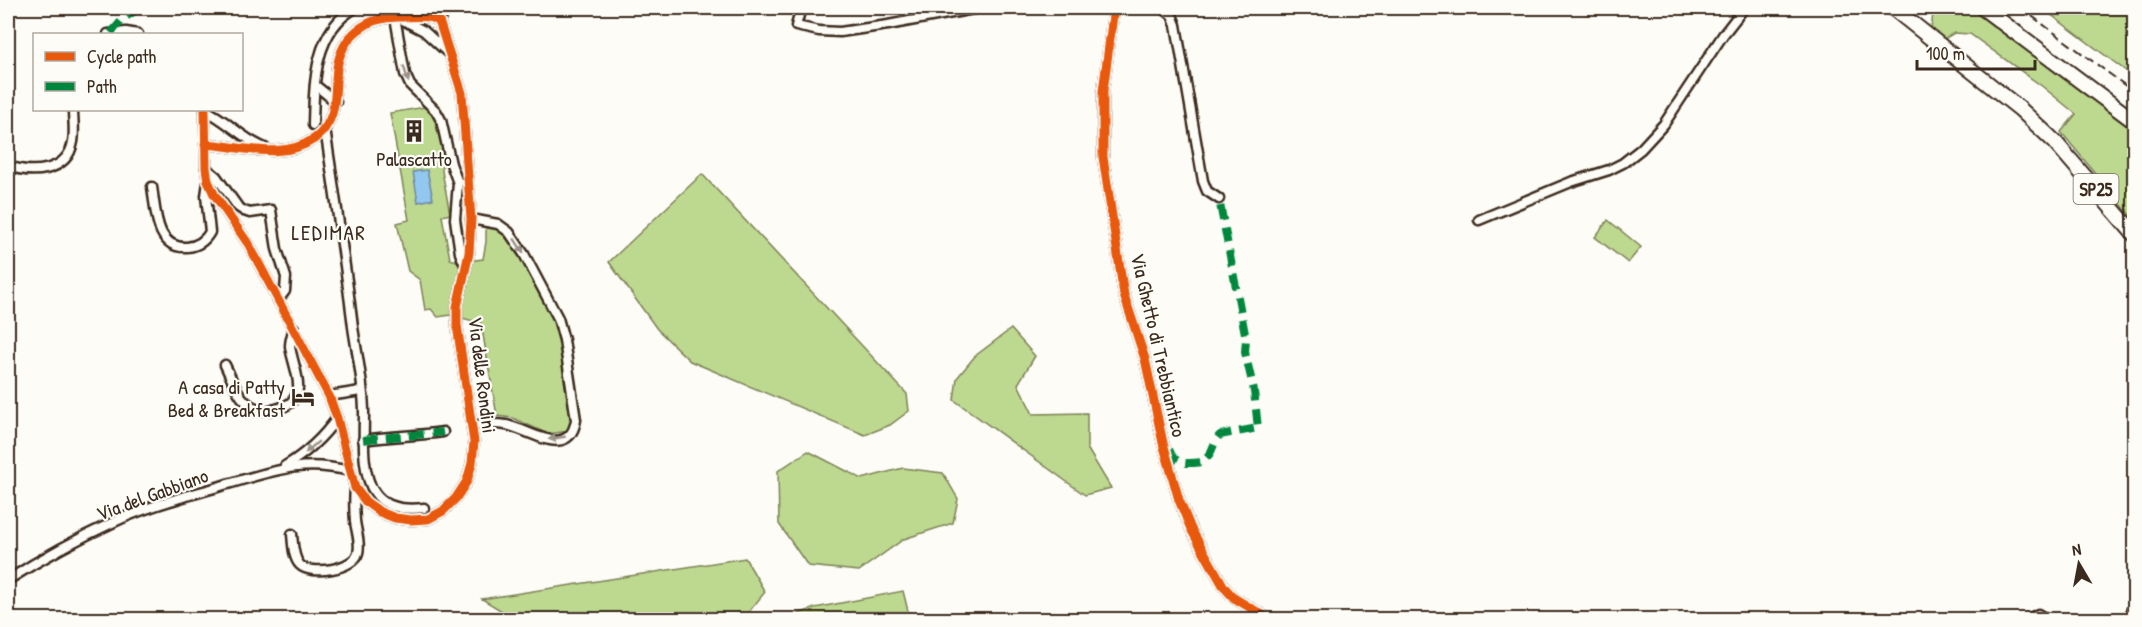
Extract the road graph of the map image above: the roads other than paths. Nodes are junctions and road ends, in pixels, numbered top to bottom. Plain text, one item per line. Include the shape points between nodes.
1 (355, 8) edge
2 (447, 8) edge
3 (801, 8) edge
4 (979, 8) edge
5 (1114, 8) edge
6 (1163, 8) edge
7 (1744, 8) edge
8 (1893, 8) edge
9 (1983, 8) edge
10 (395, 17) junction
11 (439, 21) junction
12 (117, 33) edge
13 (132, 33) edge
14 (450, 56) junction
15 (315, 85) junction
16 (336, 102) junction
17 (73, 111) edge
18 (205, 111) edge
19 (208, 111) edge
20 (2134, 121) edge
21 (314, 125) dead end
22 (325, 129) junction
23 (205, 144) junction
24 (271, 151) junction
25 (8, 166) edge
26 (206, 168) junction
27 (208, 181) junction
28 (152, 187) dead end
29 (1219, 199) dead end
30 (471, 219) junction
31 (1479, 220) dead end
32 (2134, 234) edge
33 (465, 267) junction
34 (279, 300) junction
35 (294, 328) junction
36 (225, 365) dead end
37 (362, 391) junction
38 (328, 396) junction
39 (337, 418) junction
40 (473, 425) junction
41 (443, 432) dead end
42 (363, 440) junction
43 (281, 469) junction
44 (349, 471) junction
45 (355, 488) junction
46 (424, 508) dead end
47 (292, 534) dead end
48 (8, 580) edge
49 (2134, 605) edge
50 (1271, 620) edge
51 (2027, 620) edge
52 (2048, 620) edge
53 (2127, 620) edge

1 - 15 street via 329,32
2 - 11 street
3 - 4 street via 796,26 840,32
5 - 50 street, Via Ghetto di Trebbiantico via 1103,91 1103,157 1124,295 1145,359 1176,489 1191,529 1224,587 1234,598
6 - 29 street via 1176,25 1203,181 1207,191
7 - 31 street via 1664,124 1641,149 1608,170
8 - 32 main road, SP25 via 2020,109 2055,142
9 - 20 main road
10 - 11 street
10 - 14 street, Via delle Rondini via 424,31
10 - 16 street via 372,21 346,43 337,68
10 -> 33 street, Via delle Rondini via 410,86 441,120 458,183 455,219
11 - 14 street, Via delle Rondini
12 - 13 street
14 - 30 street, Via delle Rondini via 462,93
15 - 16 street
15 - 21 street
16 - 22 street
17 - 25 street via 72,145 57,165 42,171
18 - 23 street, Via delle Rondini
19 - 24 street
22 - 24 street via 299,146
22 - 37 street
23 - 24 street
23 - 26 street, Via delle Rondini
26 - 27 street, Via delle Rondini
26 - 34 street via 244,212 271,210 286,277 285,291
27 - 28 street via 210,232 200,244 190,246 180,247 163,237
27 - 34 street, Via delle Rondini
30 - 33 street, Via delle Rondini
30 -> 40 street via 498,224 509,232 558,318 576,420 569,436 551,441 506,425
33 - 40 street, Via delle Rondini via 457,325
34 - 35 street, Via delle Rondini
35 - 36 street via 290,347 298,388 290,404 268,410 248,405
35 - 38 street, Via delle Rondini
37 - 38 street
37 - 42 street
38 - 39 street, Via delle Rondini
39 -> 43 street, Via del Gabbiano via 322,439
39 - 44 street, Via delle Rondini
40 - 45 street, Via delle Rondini via 472,463 467,481 443,511 428,519 395,518 366,502
41 - 42 street
42 - 46 street via 375,493 398,508
43 - 44 street, Via del Gabbiano via 327,465
43 - 48 street, Via del Gabbiano via 117,520
44 - 45 street, Via delle Rondini
45 - 47 street via 359,547 353,562 314,571 305,569 295,557
49 - 53 street
51 - 52 street via 2037,614

